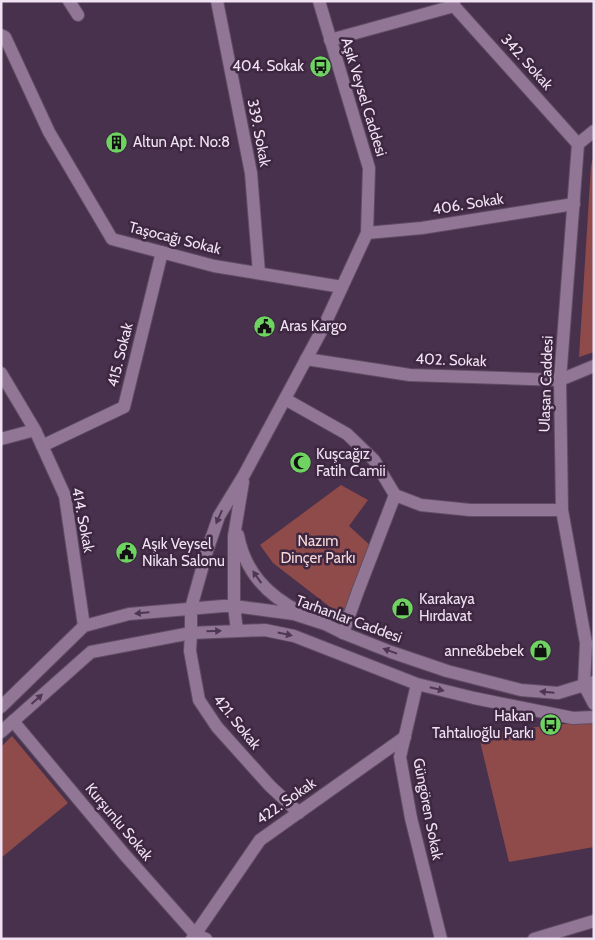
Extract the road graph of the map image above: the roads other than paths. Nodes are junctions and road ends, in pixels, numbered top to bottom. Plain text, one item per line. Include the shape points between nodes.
1 (69, 1) edge
2 (216, 1) edge
3 (318, 1) edge
4 (454, 4) edge
5 (78, 15) dead end
6 (1, 35) edge
7 (330, 40) junction
8 (594, 131) edge
9 (578, 144) junction
10 (574, 204) junction
11 (367, 233) junction
12 (162, 252) junction
13 (259, 273) junction
14 (342, 287) junction
15 (306, 359) junction
16 (594, 366) edge
17 (1, 373) edge
18 (560, 380) junction
19 (285, 399) junction
20 (35, 430) junction
21 (1, 439) edge
22 (42, 446) junction
23 (244, 475) junction
24 (396, 495) junction
25 (562, 510) junction
26 (236, 520) junction
27 (234, 606) junction
28 (191, 608) junction
29 (325, 624) junction
30 (84, 626) junction
31 (237, 631) junction
32 (191, 633) junction
33 (343, 633) junction
34 (590, 646) edge
35 (589, 683) edge
36 (417, 684) junction
37 (2, 704) edge
38 (594, 704) edge
39 (594, 717) edge
40 (13, 721) junction
41 (1, 732) edge
42 (405, 737) junction
43 (298, 813) junction
44 (594, 921) edge
45 (567, 934) edge
46 (198, 937) edge
47 (441, 939) edge
48 (534, 939) edge

1 - 5 street
2 - 13 street, 339. Sokak via 251,173
3 - 7 street, Aşık Veysel Caddesi
4 - 7 street
4 - 9 street, 342. Sokak
6 - 12 street, Taşocağı Sokak via 5,37 49,132 112,239
7 - 11 street, Aşık Veysel Caddesi via 369,168
8 - 9 street
9 - 10 street, Ulaşan Caddesi
10 - 11 street, 406. Sokak via 422,228
10 - 18 street, Ulaşan Caddesi
11 - 14 street, Aşık Veysel Caddesi
12 - 13 street, Taşocağı Sokak via 214,266
12 - 22 street, 415. Sokak via 124,407
13 - 14 street, Taşocağı Sokak
14 - 15 street, Aşık Veysel Caddesi
15 - 18 street, 402. Sokak via 410,375
15 - 19 street, Aşık Veysel Caddesi
16 - 18 street, 402. Sokak
17 - 20 street, 414. Sokak
18 - 25 street, Ulaşan Caddesi
19 - 23 street, Aşık Veysel Caddesi
19 - 24 street via 347,434 374,460
20 - 21 street
20 - 22 street, 414. Sokak
22 - 30 street, 414. Sokak via 65,496
23 - 26 street, Aşık Veysel Caddesi
23 -> 28 street, Aşık Veysel Caddesi via 219,516
24 - 25 street via 421,505 470,510
24 - 33 street
25 - 34 street, Ulaşan Caddesi
26 - 27 street, Aşık Veysel Caddesi
29 -> 26 street via 284,604 268,592 240,547
27 - 28 street, Tarhanlar Caddesi
27 - 29 street, Tarhanlar Caddesi via 294,614
27 - 31 street, Aşık Veysel Caddesi
28 -> 30 street, Tarhanlar Caddesi via 129,614
28 - 32 street, Aşık Veysel Caddesi
29 - 33 street, Tarhanlar Caddesi
30 - 37 street, Tarhanlar Caddesi
32 -> 31 street
31 -> 36 street via 265,630 294,636
40 -> 32 street via 90,652
32 - 43 street, 421. Sokak via 190,651 199,700 217,727
35 -> 33 street, Tarhanlar Caddesi via 558,693 521,690 447,671
34 - 35 street, Ulaşan Caddesi
35 - 38 street
36 -> 39 street via 573,718
36 - 42 street, Güngören Sokak
40 - 41 street
40 - 46 street, Kurşunlu Sokak
42 - 43 street, 422. Sokak
42 - 47 street, Güngören Sokak via 400,757 410,818
43 - 46 street, 422. Sokak via 260,840
44 - 45 street
45 - 48 street

